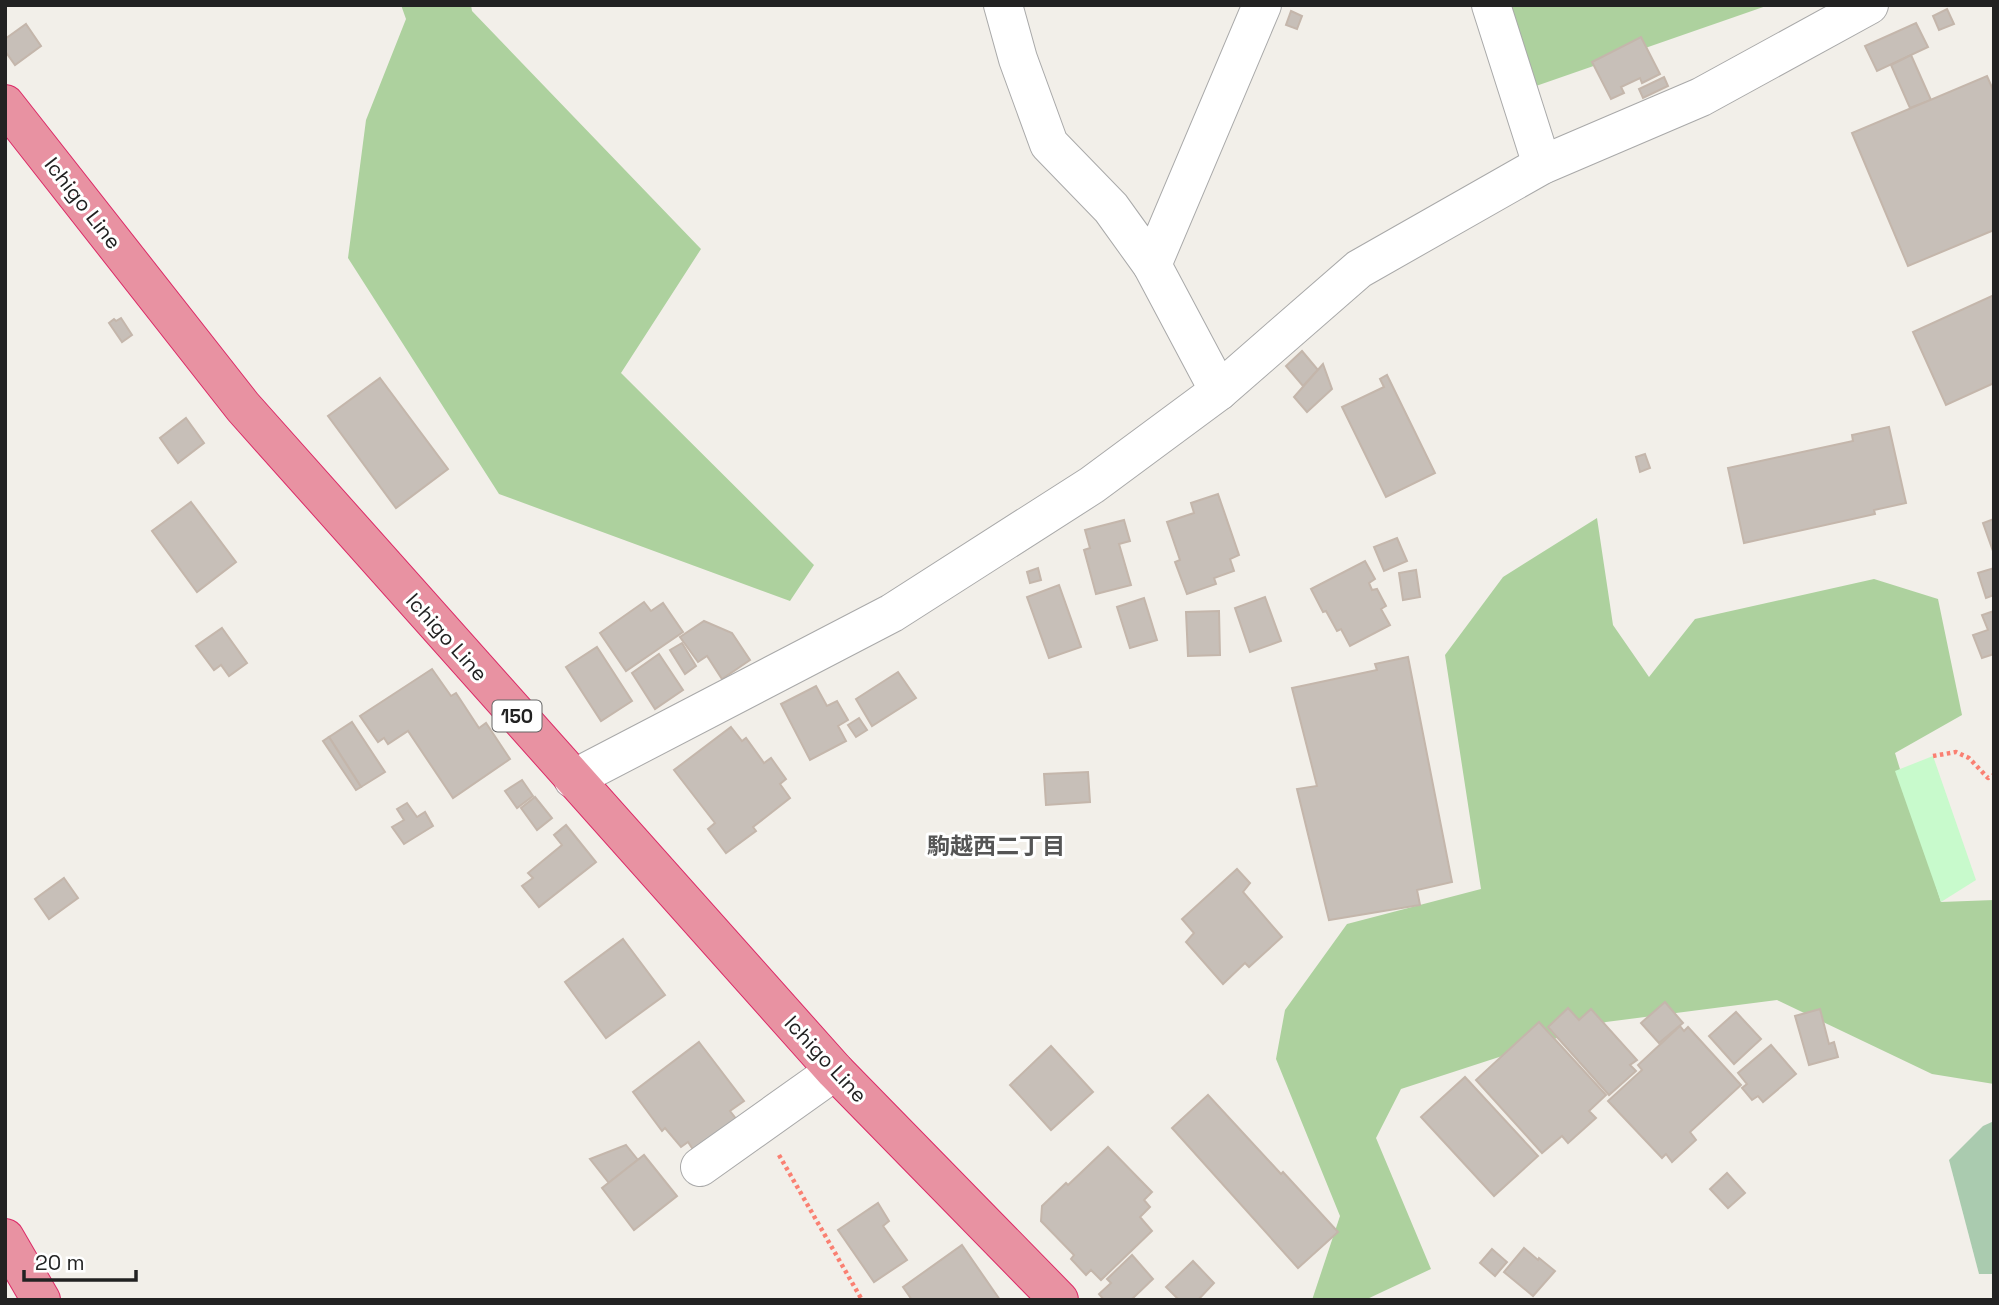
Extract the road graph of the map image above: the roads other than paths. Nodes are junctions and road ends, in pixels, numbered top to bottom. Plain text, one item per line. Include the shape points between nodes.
1 (1003, 5) edge
2 (1262, 5) edge
3 (1491, 5) edge
4 (1868, 5) edge
5 (5, 104) edge
6 (1542, 166) junction
7 (1152, 265) junction
8 (1219, 391) junction
9 (573, 779) junction
10 (835, 1071) junction
11 (699, 1167) dead end
12 (5, 1238) edge
13 (41, 1300) edge
14 (1059, 1300) edge

1 - 7 street via 1049,144 1111,208
2 - 7 street
3 - 6 street
4 - 6 street via 1701,97
5 - 9 highway, Ichigo Line / 150 via 243,407
6 - 8 street via 1359,269
7 - 8 street
8 - 9 street via 1092,485 892,613
9 - 10 highway, Ichigo Line / 150
10 - 11 street
10 - 14 highway, Ichigo Line / 150
12 - 13 highway

